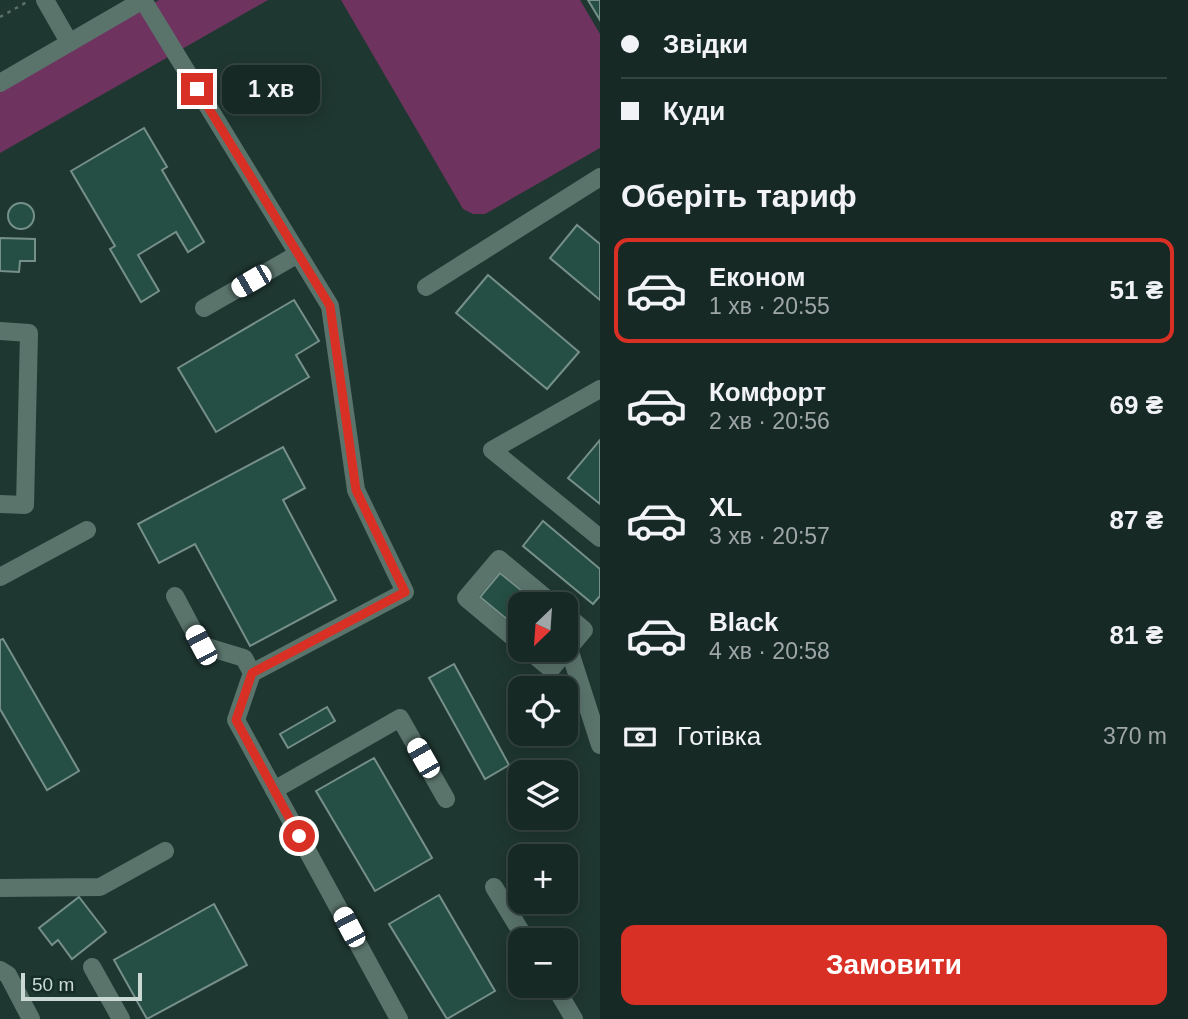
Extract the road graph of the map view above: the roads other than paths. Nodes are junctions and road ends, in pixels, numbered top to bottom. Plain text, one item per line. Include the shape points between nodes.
1 (45, 0) edge
2 (143, 0) edge
3 (69, 43) junction
4 (0, 83) edge
5 (600, 177) edge
6 (298, 254) junction
7 (426, 287) dead end
8 (204, 308) dead end
9 (0, 331) edge
10 (598, 392) edge
11 (0, 504) edge
12 (87, 530) dead end
13 (600, 538) edge
14 (0, 578) edge
15 (538, 592) edge
16 (175, 596) dead end
17 (578, 625) edge
18 (508, 633) edge
19 (578, 638) edge
20 (543, 662) edge
21 (557, 662) edge
22 (573, 662) edge
23 (252, 673) junction
24 (600, 745) edge
25 (274, 790) junction
26 (446, 799) dead end
27 (165, 851) dead end
28 (494, 887) dead end
29 (0, 888) edge
30 (519, 928) edge
31 (93, 967) dead end
32 (0, 970) edge
33 (562, 998) edge
34 (31, 1019) edge
35 (121, 1019) edge
36 (399, 1019) edge
37 (574, 1019) edge

1 - 3 street
2 - 3 street
2 - 6 street
3 - 4 street
5 - 7 street
6 - 8 street
6 - 23 street via 330,306 356,490 405,592
9 - 11 street via 29,333 25,505
10 - 13 street via 492,450
12 - 14 street
15 - 18 street via 499,559 466,598
16 - 23 street via 201,645 244,658
17 - 19 street via 584,630
20 - 21 street via 551,669
22 - 24 street
23 - 25 street via 236,720
25 - 26 street via 400,718
25 - 36 street
27 - 29 street via 100,887
28 - 30 street
31 - 35 street
32 - 34 street via 8,975
33 - 37 street

